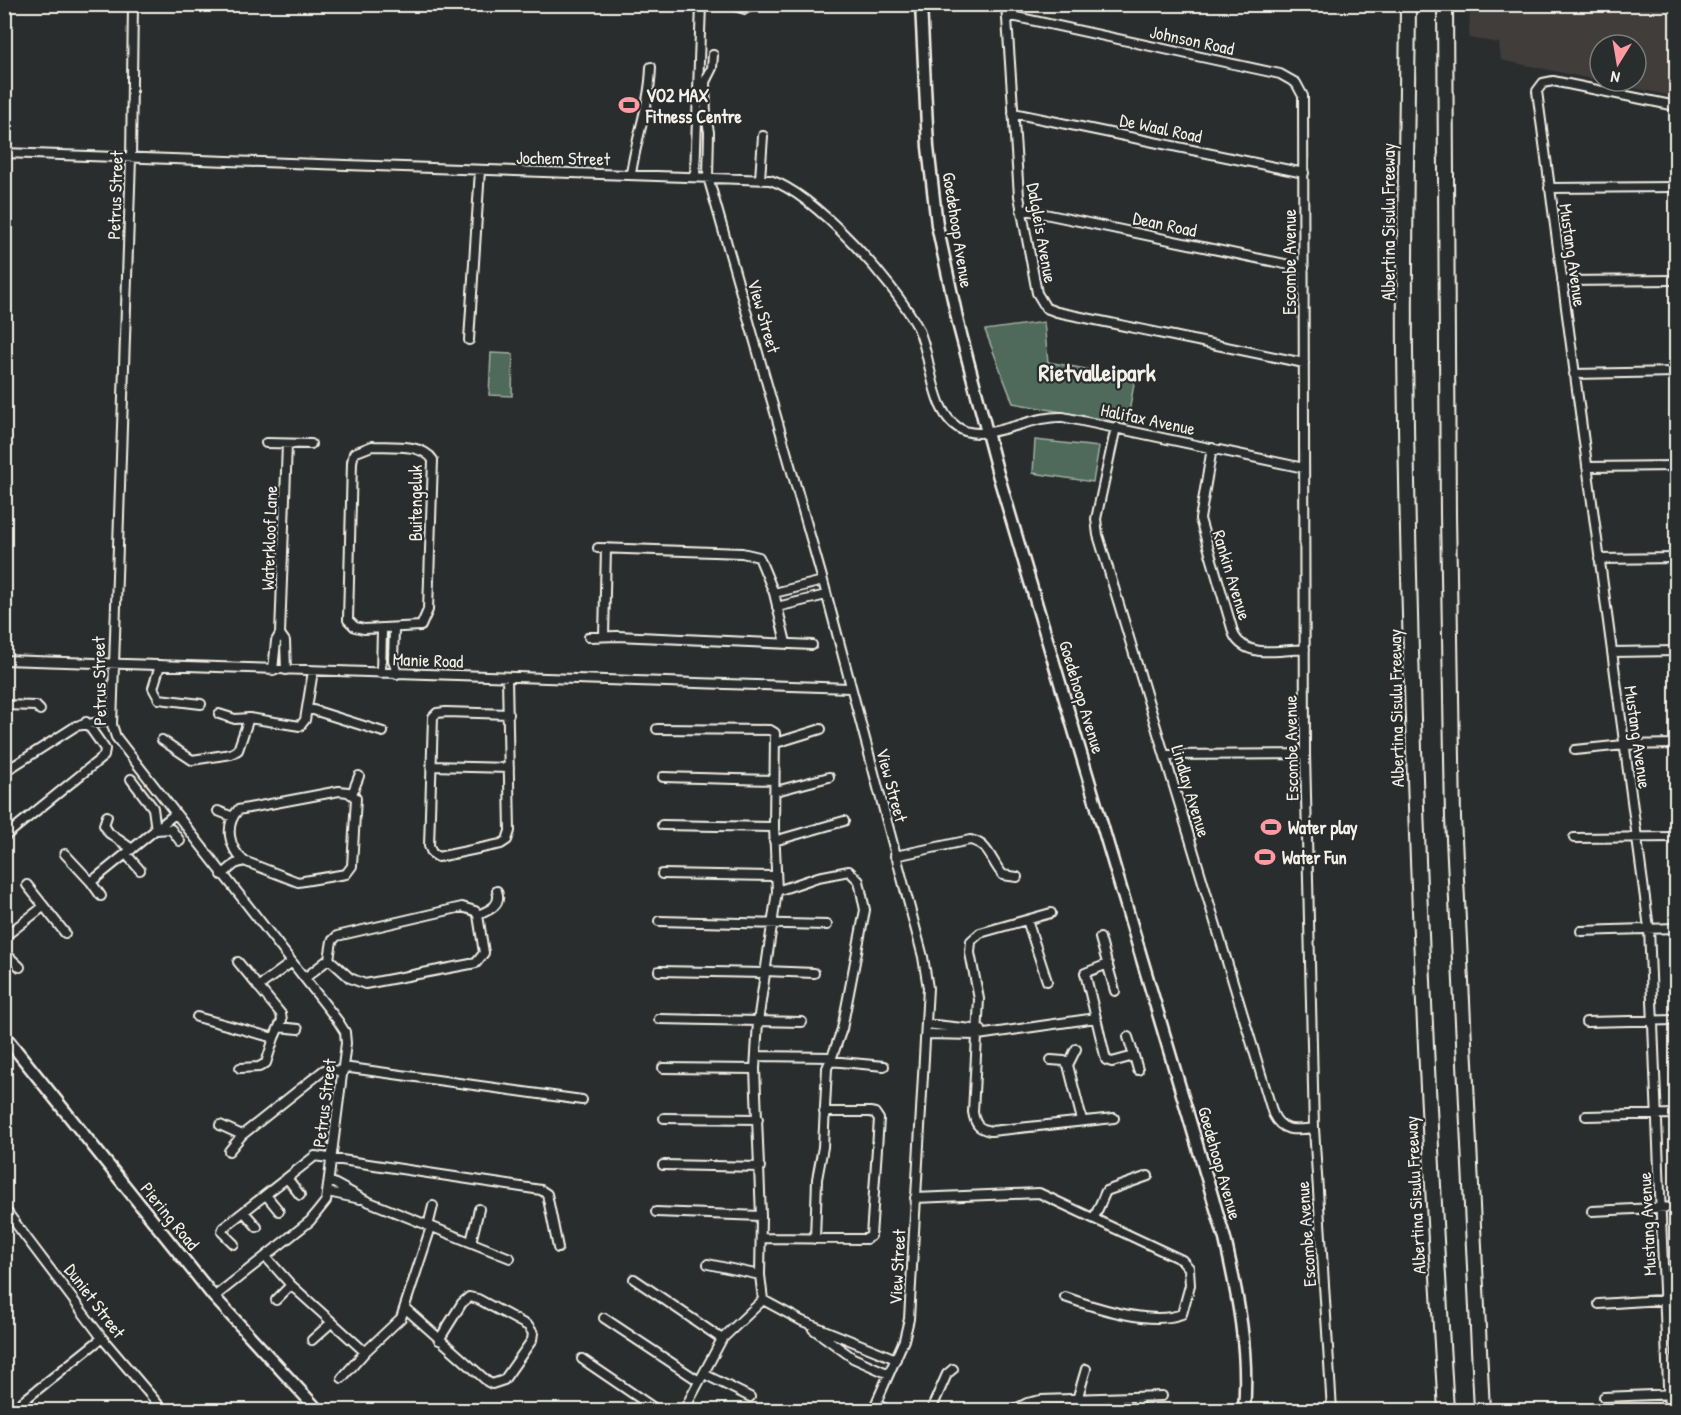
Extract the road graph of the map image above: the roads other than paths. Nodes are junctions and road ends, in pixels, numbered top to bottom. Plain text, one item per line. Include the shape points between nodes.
1 (133, 4) edge
2 (701, 4) edge
3 (728, 4) edge
4 (754, 4) edge
5 (921, 4) edge
6 (1006, 4) edge
7 (1408, 4) edge
8 (1445, 4) edge
9 (1007, 15) junction
10 (713, 55) dead end
11 (651, 67) dead end
12 (1298, 85) joint
13 (1677, 106) edge
14 (1013, 113) junction
15 (762, 136) dead end
16 (4, 153) edge
17 (131, 158) junction
18 (480, 171) junction
19 (1304, 173) junction
20 (631, 174) junction
21 (695, 177) junction
22 (708, 177) junction
23 (760, 178) junction
24 (1677, 186) edge
25 (1549, 188) junction
26 (1021, 209) junction
27 (1304, 268) junction
28 (1677, 280) edge
29 (1562, 281) junction
30 (469, 340) dead end
31 (1304, 363) junction
32 (1677, 372) edge
33 (1574, 374) junction
34 (1116, 428) junction
35 (985, 432) junction
36 (266, 443) dead end
37 (287, 444) junction
38 (311, 444) dead end
39 (1212, 448) junction
40 (1677, 466) edge
41 (1587, 467) junction
42 (1304, 468) junction
43 (1677, 558) edge
44 (1599, 559) junction
45 (823, 581) junction
46 (774, 593) junction
47 (826, 595) junction
48 (777, 607) junction
49 (394, 629) junction
50 (382, 630) junction
51 (280, 634) junction
52 (604, 636) junction
53 (589, 637) dead end
54 (786, 643) junction
55 (812, 645) dead end
56 (1305, 650) junction
57 (1677, 651) edge
58 (1612, 652) junction
59 (4, 660) edge
60 (112, 663) junction
61 (160, 664) junction
62 (273, 670) junction
63 (286, 670) junction
64 (313, 671) junction
65 (381, 673) junction
66 (397, 674) junction
67 (507, 677) junction
68 (850, 688) junction
69 (201, 704) dead end
70 (4, 705) edge
71 (307, 708) junction
72 (40, 710) dead end
73 (219, 714) dead end
74 (509, 714) junction
75 (249, 718) junction
76 (112, 720) junction
77 (86, 722) junction
78 (657, 729) dead end
79 (820, 729) dead end
80 (383, 732) dead end
81 (162, 740) dead end
82 (776, 743) junction
83 (1677, 744) edge
84 (1624, 745) junction
85 (1575, 750) dead end
86 (1305, 754) junction
87 (1165, 755) junction
88 (432, 766) junction
89 (509, 768) junction
90 (4, 771) edge
91 (359, 776) dead end
92 (663, 777) dead end
93 (829, 777) dead end
94 (131, 779) dead end
95 (774, 780) junction
96 (776, 791) junction
97 (352, 794) junction
98 (218, 811) dead end
99 (175, 814) junction
100 (107, 816) dead end
101 (233, 817) junction
102 (844, 821) dead end
103 (662, 825) dead end
104 (774, 827) junction
105 (156, 830) junction
106 (4, 837) edge
107 (1677, 837) edge
108 (1574, 838) dead end
109 (1637, 838) junction
110 (180, 841) dead end
111 (774, 841) junction
112 (129, 851) junction
113 (65, 854) dead end
114 (895, 856) junction
115 (244, 861) junction
116 (140, 870) dead end
117 (662, 874) dead end
118 (222, 875) junction
119 (775, 876) junction
120 (1017, 877) dead end
121 (91, 882) junction
122 (27, 885) dead end
123 (496, 891) dead end
124 (777, 891) junction
125 (101, 896) dead end
126 (43, 907) junction
127 (1051, 913) dead end
128 (478, 915) junction
129 (1027, 920) junction
130 (659, 921) dead end
131 (772, 923) junction
132 (827, 925) dead end
133 (1649, 928) junction
134 (1677, 928) edge
135 (1581, 931) dead end
136 (65, 933) dead end
137 (4, 938) edge
138 (1100, 938) dead end
139 (4, 952) edge
140 (329, 959) junction
141 (238, 962) dead end
142 (292, 962) junction
143 (1108, 964) junction
144 (20, 967) dead end
145 (659, 971) dead end
146 (765, 972) junction
147 (814, 973) dead end
148 (305, 978) junction
149 (1047, 981) dead end
150 (258, 987) junction
151 (1115, 991) dead end
152 (197, 1017) dead end
153 (659, 1018) dead end
154 (1096, 1018) junction
155 (1677, 1020) edge
156 (1655, 1021) junction
157 (758, 1022) junction
158 (802, 1022) dead end
159 (1586, 1022) dead end
160 (926, 1024) junction
161 (279, 1027) junction
162 (298, 1029) dead end
163 (981, 1032) junction
164 (926, 1034) junction
165 (4, 1035) edge
166 (1128, 1037) dead end
167 (274, 1038) junction
168 (1076, 1049) dead end
169 (756, 1056) junction
170 (1134, 1056) junction
171 (831, 1059) junction
172 (1051, 1060) dead end
173 (1068, 1065) junction
174 (884, 1066) dead end
175 (240, 1068) dead end
176 (663, 1068) dead end
177 (343, 1069) junction
178 (755, 1070) junction
179 (1138, 1070) dead end
180 (582, 1101) dead end
181 (824, 1112) junction
182 (1677, 1114) edge
183 (1658, 1115) junction
184 (1586, 1116) dead end
185 (664, 1118) dead end
186 (1114, 1118) dead end
187 (758, 1119) junction
188 (1082, 1120) junction
189 (220, 1125) dead end
190 (1314, 1128) junction
191 (242, 1135) junction
192 (229, 1151) dead end
193 (332, 1161) junction
194 (663, 1165) dead end
195 (760, 1167) junction
196 (1148, 1176) dead end
197 (287, 1178) junction
198 (330, 1181) junction
199 (328, 1191) junction
200 (266, 1195) junction
201 (300, 1195) dead end
202 (915, 1198) junction
203 (367, 1200) junction
204 (433, 1206) dead end
205 (1661, 1207) junction
206 (1677, 1207) edge
207 (4, 1208) edge
208 (479, 1209) dead end
209 (279, 1211) dead end
210 (1592, 1211) dead end
211 (244, 1212) junction
212 (656, 1212) dead end
213 (761, 1216) junction
214 (1094, 1218) junction
215 (257, 1227) dead end
216 (430, 1227) junction
217 (761, 1238) junction
218 (815, 1239) junction
219 (471, 1242) junction
220 (234, 1244) dead end
221 (558, 1248) dead end
222 (266, 1257) junction
223 (510, 1258) dead end
224 (708, 1264) dead end
225 (760, 1275) junction
226 (634, 1279) dead end
227 (291, 1286) junction
228 (1065, 1297) dead end
229 (214, 1298) junction
230 (1666, 1299) junction
231 (1677, 1299) edge
232 (276, 1300) dead end
233 (764, 1300) junction
234 (1599, 1304) dead end
235 (406, 1309) junction
236 (604, 1318) dead end
237 (802, 1321) junction
238 (331, 1323) junction
239 (102, 1338) junction
240 (722, 1339) junction
241 (312, 1340) dead end
242 (439, 1340) junction
243 (365, 1352) junction
244 (582, 1359) dead end
245 (896, 1359) junction
246 (953, 1369) dead end
247 (1086, 1370) dead end
248 (704, 1374) junction
249 (888, 1374) junction
250 (342, 1378) dead end
251 (699, 1382) junction
252 (1673, 1394) edge
253 (1161, 1396) dead end
254 (750, 1397) dead end
255 (1604, 1397) dead end
256 (1138, 1398) junction
257 (1076, 1399) junction
258 (874, 1407) edge
259 (16, 1409) edge
260 (163, 1410) edge
261 (318, 1410) edge
262 (657, 1410) edge
263 (684, 1410) edge
264 (888, 1410) edge
265 (931, 1410) edge
266 (1013, 1410) edge
267 (1074, 1410) edge
268 (1138, 1410) edge
269 (1244, 1410) edge
270 (1332, 1410) edge
271 (1446, 1410) edge
272 (1482, 1410) edge
273 (1669, 1410) edge

1 - 17 street, Petrus Street
2 - 21 street
3 - 4 street via 745,9
5 - 35 main road, Goedehoop Avenue via 926,123 937,225
6 - 9 street, Dalgleis Avenue
7 - 271 highway, Albertina Sisulu Freeway via 1405,350 1417,809 1428,1127
8 - 272 highway via 1453,818
9 - 12 street, Johnson Road via 1280,74
9 - 14 street, Dalgleis Avenue
10 - 22 street, View Street via 705,82
11 - 20 street
12 - 19 street, Escombe Avenue via 1303,100
13 - 25 street, Mustang Avenue via 1553,81 1543,84 1537,94
14 - 19 street, De Waal Road
14 - 26 street, Dalgleis Avenue
15 - 23 street
16 - 17 street, Jochem Street
17 - 18 street, Jochem Street
17 - 60 street, Petrus Street
18 - 20 street, Jochem Street
18 - 30 street
19 - 27 street, Escombe Avenue
20 - 21 street, Jochem Street
21 - 22 street, Jochem Street
22 - 23 street, Jochem Street
22 - 45 street, View Street
23 - 35 street, Jochem Street via 791,190 864,255 919,329 944,414 964,430
24 - 25 street
25 - 29 street, Mustang Avenue
26 - 27 street, Dean Road
26 - 31 street, Dalgleis Avenue via 1037,293 1046,308
27 - 31 street, Escombe Avenue
28 - 29 street
29 - 33 street, Mustang Avenue
31 - 42 street, Escombe Avenue
32 - 33 street
33 - 41 street, Mustang Avenue
34 - 35 street, Halifax Avenue via 1080,419 1049,417
34 - 39 street, Halifax Avenue
34 - 87 street, Lindlay Avenue via 1096,525
35 - 269 main road, Goedehoop Avenue via 1225,1239 1242,1312
36 - 37 street
37 - 38 street
37 - 51 street, Waterkloof Lane
39 - 42 street, Halifax Avenue
39 - 56 street, Rankin Avenue via 1200,519 1234,634 1240,645 1251,650
40 - 41 street
41 - 44 street, Mustang Avenue
42 - 56 street, Escombe Avenue
43 - 44 street
44 - 58 street, Mustang Avenue
45 - 46 street
45 - 47 street, View Street
46 - 48 street
46 - 52 street via 765,567 752,553 602,548
47 - 48 street
47 - 68 street, View Street
48 - 54 street
49 - 50 street, Buitengeluk
49 - 50 street, Buitengeluk via 421,626 427,618 433,460 417,449 372,446 354,453 352,462 347,616 355,627
49 - 66 street via 393,660
50 - 65 street
51 - 62 street, Waterkloof Lane
51 - 63 street, Waterkloof Lane via 285,641
52 - 53 street
52 - 54 street
54 - 55 street
56 - 86 street, Escombe Avenue
57 - 58 street
58 - 84 street, Mustang Avenue
59 - 60 street, Manie Road
60 - 61 street, Manie Road
60 - 76 street, Petrus Street
61 - 62 street, Manie Road
61 - 69 street via 153,688 159,699
62 - 63 street, Manie Road
63 - 64 street, Manie Road
64 - 65 street, Manie Road
64 - 71 street
65 - 66 street, Manie Road
66 - 67 street, Manie Road
67 - 68 street, Manie Road
67 - 74 street
68 - 114 street, View Street
70 - 72 street via 36,706
71 - 75 street via 300,726
71 - 80 street
73 - 75 street
74 - 88 street via 437,712 432,720
74 - 89 street
75 - 81 street via 238,750 231,753 192,760
76 - 77 street
76 - 99 street, Petrus Street via 116,737
77 - 90 street
77 - 106 street via 105,749 104,756
78 - 82 street via 770,730 775,733
79 - 82 street
82 - 95 street
83 - 84 street
84 - 85 street
84 - 109 street, Mustang Avenue
86 - 87 street
86 - 190 street, Escombe Avenue
87 - 190 street, Lindlay Avenue via 1273,1114 1279,1125 1291,1130
88 - 89 street
88 - 89 street via 429,846 438,857 507,840
91 - 97 street
92 - 95 street
93 - 96 street
94 - 105 street via 153,808
95 - 96 street
96 - 104 street
97 - 101 street via 339,791 242,808
97 - 115 street via 356,798 353,854 352,866 346,874 298,882
98 - 101 street
99 - 105 street
99 - 118 street, Petrus Street
100 - 112 street via 104,825 109,833
101 - 115 street via 229,834 236,854
102 - 111 street
103 - 104 street
104 - 111 street
105 - 110 street via 171,829
105 - 112 street
107 - 109 street
108 - 109 street
109 - 133 street, Mustang Avenue
111 - 119 street
112 - 116 street
112 - 121 street
113 - 121 street
114 - 120 street via 977,841 984,845 1003,875
114 - 160 street, View Street via 923,957 928,988
115 - 118 street
117 - 119 street
118 - 142 street, Petrus Street
119 - 124 street
121 - 125 street
122 - 126 street
123 - 128 street via 496,905
124 - 131 street
124 - 171 street via 843,871 853,873 859,881 865,910 842,1029
126 - 136 street
126 - 137 street
127 - 129 street
128 - 140 street via 462,907 343,934 332,941
128 - 140 street via 484,953 476,963 365,984 350,978
129 - 149 street
129 - 163 street via 980,933 971,940
130 - 131 street
131 - 132 street
131 - 146 street
133 - 134 street
133 - 135 street
133 - 156 street, Mustang Avenue
138 - 143 street
139 - 144 street
140 - 148 street
141 - 150 street
142 - 148 street, Petrus Street
142 - 150 street
143 - 151 street
143 - 154 street via 1086,973
145 - 146 street
146 - 147 street
146 - 157 street
148 - 177 street, Petrus Street via 345,1032
150 - 161 street via 281,1014
152 - 167 street
153 - 157 street
154 - 163 street
154 - 170 street via 1106,1060
155 - 156 street
156 - 159 street
156 - 183 street, Mustang Avenue
157 - 158 street
157 - 169 street
160 - 163 street
160 - 164 street, View Street
161 - 162 street
161 - 167 street
163 - 164 street
163 - 188 street via 973,1112 976,1125 992,1131
164 - 202 street, View Street
165 - 229 main road, Piering Road
166 - 170 street
167 - 175 street via 266,1063
168 - 173 street
169 - 171 street
169 - 178 street
170 - 179 street
171 - 174 street
171 - 181 street
172 - 173 street
173 - 188 street
176 - 178 street
177 - 180 street
177 - 191 street via 324,1070
177 - 193 street, Petrus Street
178 - 187 street
181 - 218 street
181 - 218 street via 870,1112 879,1119 872,1232 866,1239
182 - 183 street
183 - 184 street
183 - 205 street, Mustang Avenue
185 - 187 street
186 - 188 street
187 - 195 street
189 - 191 street
190 - 270 street, Escombe Avenue
191 - 192 street
193 - 197 street via 314,1156
193 - 198 street, Petrus Street
193 - 221 street via 541,1190 547,1194
194 - 195 street
195 - 213 street
196 - 214 street via 1106,1191
197 - 200 street
197 - 201 street
198 - 199 street, Petrus Street
198 - 203 street
199 - 203 street
199 - 222 street, Petrus Street via 317,1215
200 - 209 street
200 - 211 street
202 - 214 street via 1039,1193
202 - 245 street, View Street via 909,1319
203 - 216 street
204 - 216 street
205 - 206 street
205 - 210 street
205 - 230 street, Mustang Avenue
207 - 239 street, Duniet Street
208 - 219 street
211 - 215 street
211 - 220 street via 222,1230
212 - 213 street
213 - 217 street
214 - 228 street via 1185,1263 1190,1273 1188,1299 1182,1314 1158,1320
216 - 219 street
216 - 235 street
217 - 218 street
217 - 225 street
219 - 223 street
222 - 227 street
222 - 229 street, Petrus Street
224 - 225 street
225 - 233 street
226 - 240 street
227 - 232 street
227 - 238 street
229 - 261 main road, Piering Road
230 - 231 street
230 - 234 street
230 - 252 street, Mustang Avenue
233 - 237 street
233 - 240 street
235 - 242 street
235 - 243 street via 395,1326
236 - 251 street
237 - 245 street
237 - 249 street via 853,1358
238 - 241 street
238 - 243 street
239 - 259 street
239 - 260 street, Duniet Street
240 - 248 street
242 - 242 street via 488,1382 497,1384 504,1380 533,1333 528,1326 469,1297
243 - 250 street
244 - 262 street
245 - 249 street, View Street
246 - 265 street
247 - 257 street
248 - 251 street
248 - 254 street
249 - 258 street, View Street
251 - 263 street
252 - 255 street
252 - 273 street, Mustang Avenue
253 - 256 street
256 - 257 street
256 - 268 street
257 - 266 street via 1027,1403
257 - 267 street
258 - 264 street

